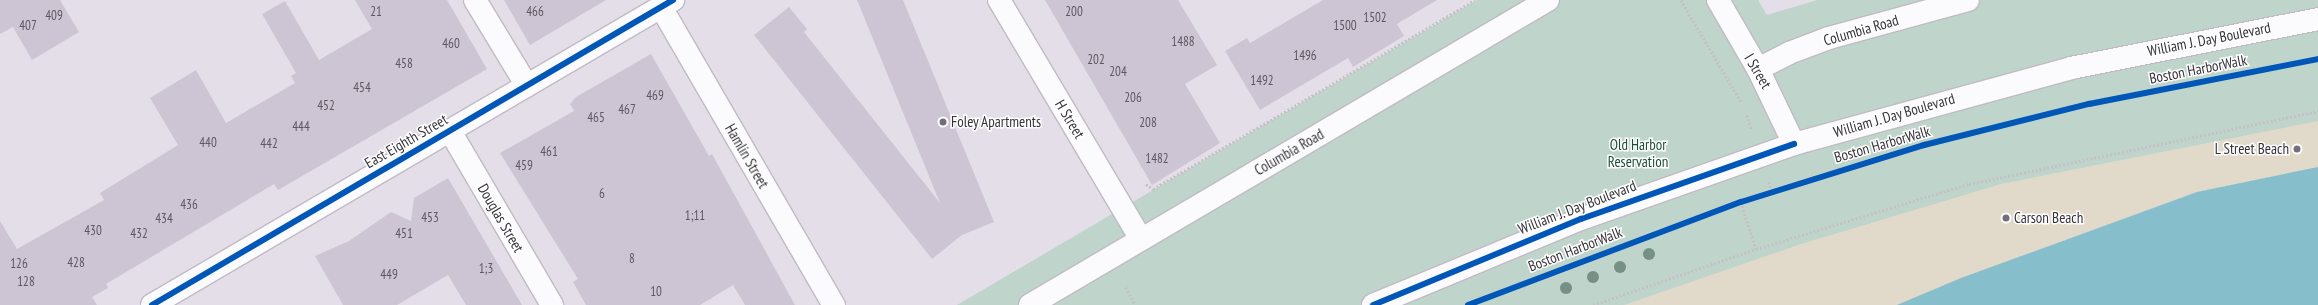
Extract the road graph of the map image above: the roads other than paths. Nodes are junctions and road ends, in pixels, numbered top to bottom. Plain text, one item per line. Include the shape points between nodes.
1 (475, 0) edge
2 (999, 0) edge
3 (1548, 0) edge
4 (1718, 0) edge
5 (1968, 0) edge
6 (667, 4) edge
7 (2318, 19) edge
8 (1758, 69) junction
9 (526, 86) junction
10 (450, 130) junction
11 (1794, 144) junction
12 (1142, 239) junction
13 (152, 305) edge
14 (552, 305) edge
15 (834, 305) edge
16 (1030, 305) edge
17 (1373, 305) edge

1 - 9 main road
2 - 12 main road, H Street
3 - 12 main road, Columbia Road
4 - 8 main road, I Street
5 - 8 main road, Columbia Road via 1821,41
6 - 9 main road, East Eighth Street
6 - 15 main road, Hamlin Street
7 - 11 main road, William J. Day Boulevard via 2071,68
8 - 11 main road, I Street
9 - 10 main road, East Eighth Street
10 - 13 main road, East Eighth Street
10 - 14 main road, Douglas Street
11 - 17 main road, William J. Day Boulevard via 1524,241
12 - 16 main road, Columbia Road

